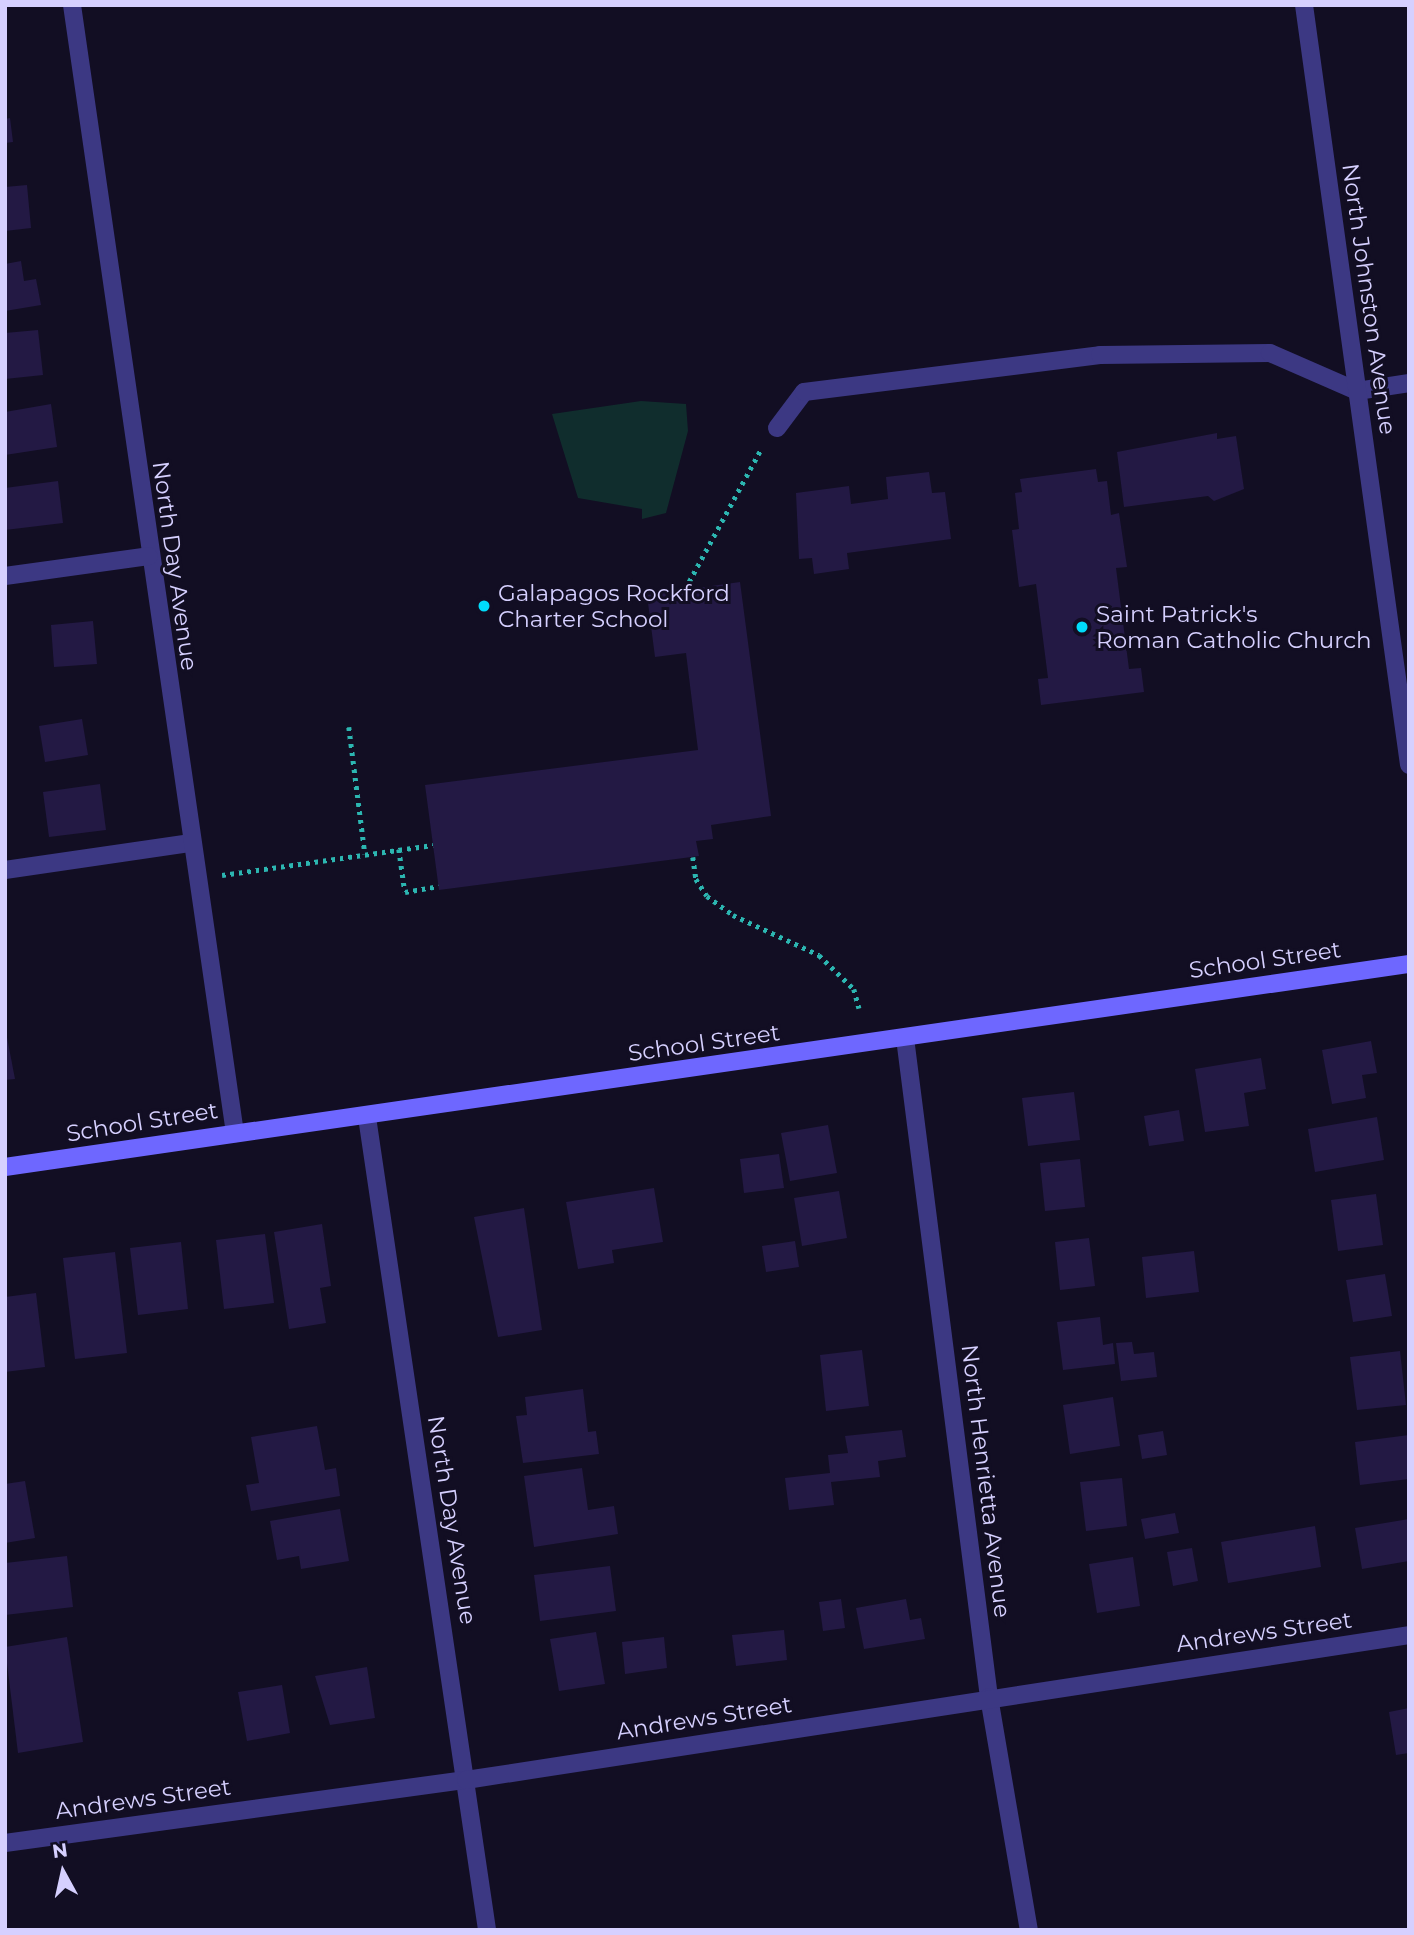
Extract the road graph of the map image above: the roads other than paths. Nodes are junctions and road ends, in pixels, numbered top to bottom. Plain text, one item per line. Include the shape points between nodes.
1 (72, 5) edge
2 (1304, 5) edge
3 (1409, 383) edge
4 (1357, 391) junction
5 (777, 428) road end
6 (149, 556) junction
7 (5, 576) edge
8 (1409, 765) edge
9 (191, 843) junction
10 (5, 870) edge
11 (1409, 964) edge
12 (905, 1038) junction
13 (367, 1117) junction
14 (235, 1133) junction
15 (5, 1167) edge
16 (1409, 1635) edge
17 (989, 1697) junction
18 (466, 1780) junction
19 (5, 1843) edge
20 (487, 1930) edge
21 (1028, 1930) edge

1 - 6 street, North Day Avenue
2 - 4 street, North Johnston Avenue
3 - 4 street
4 - 5 street via 1270,353 1100,355 804,392
4 - 8 street, North Johnston Avenue
6 - 7 street
6 - 9 street, North Day Avenue
9 - 10 street
9 - 14 street, North Day Avenue
11 - 12 main road, School Street
12 - 13 main road, School Street
12 - 17 street, North Henrietta Avenue
13 - 14 main road, School Street
13 - 18 street, North Day Avenue
14 - 15 main road, School Street
16 - 17 street, Andrews Street
17 - 18 street, Andrews Street
17 - 21 street, North Henrietta Avenue
18 - 19 street, Andrews Street
18 - 20 street, North Day Avenue

